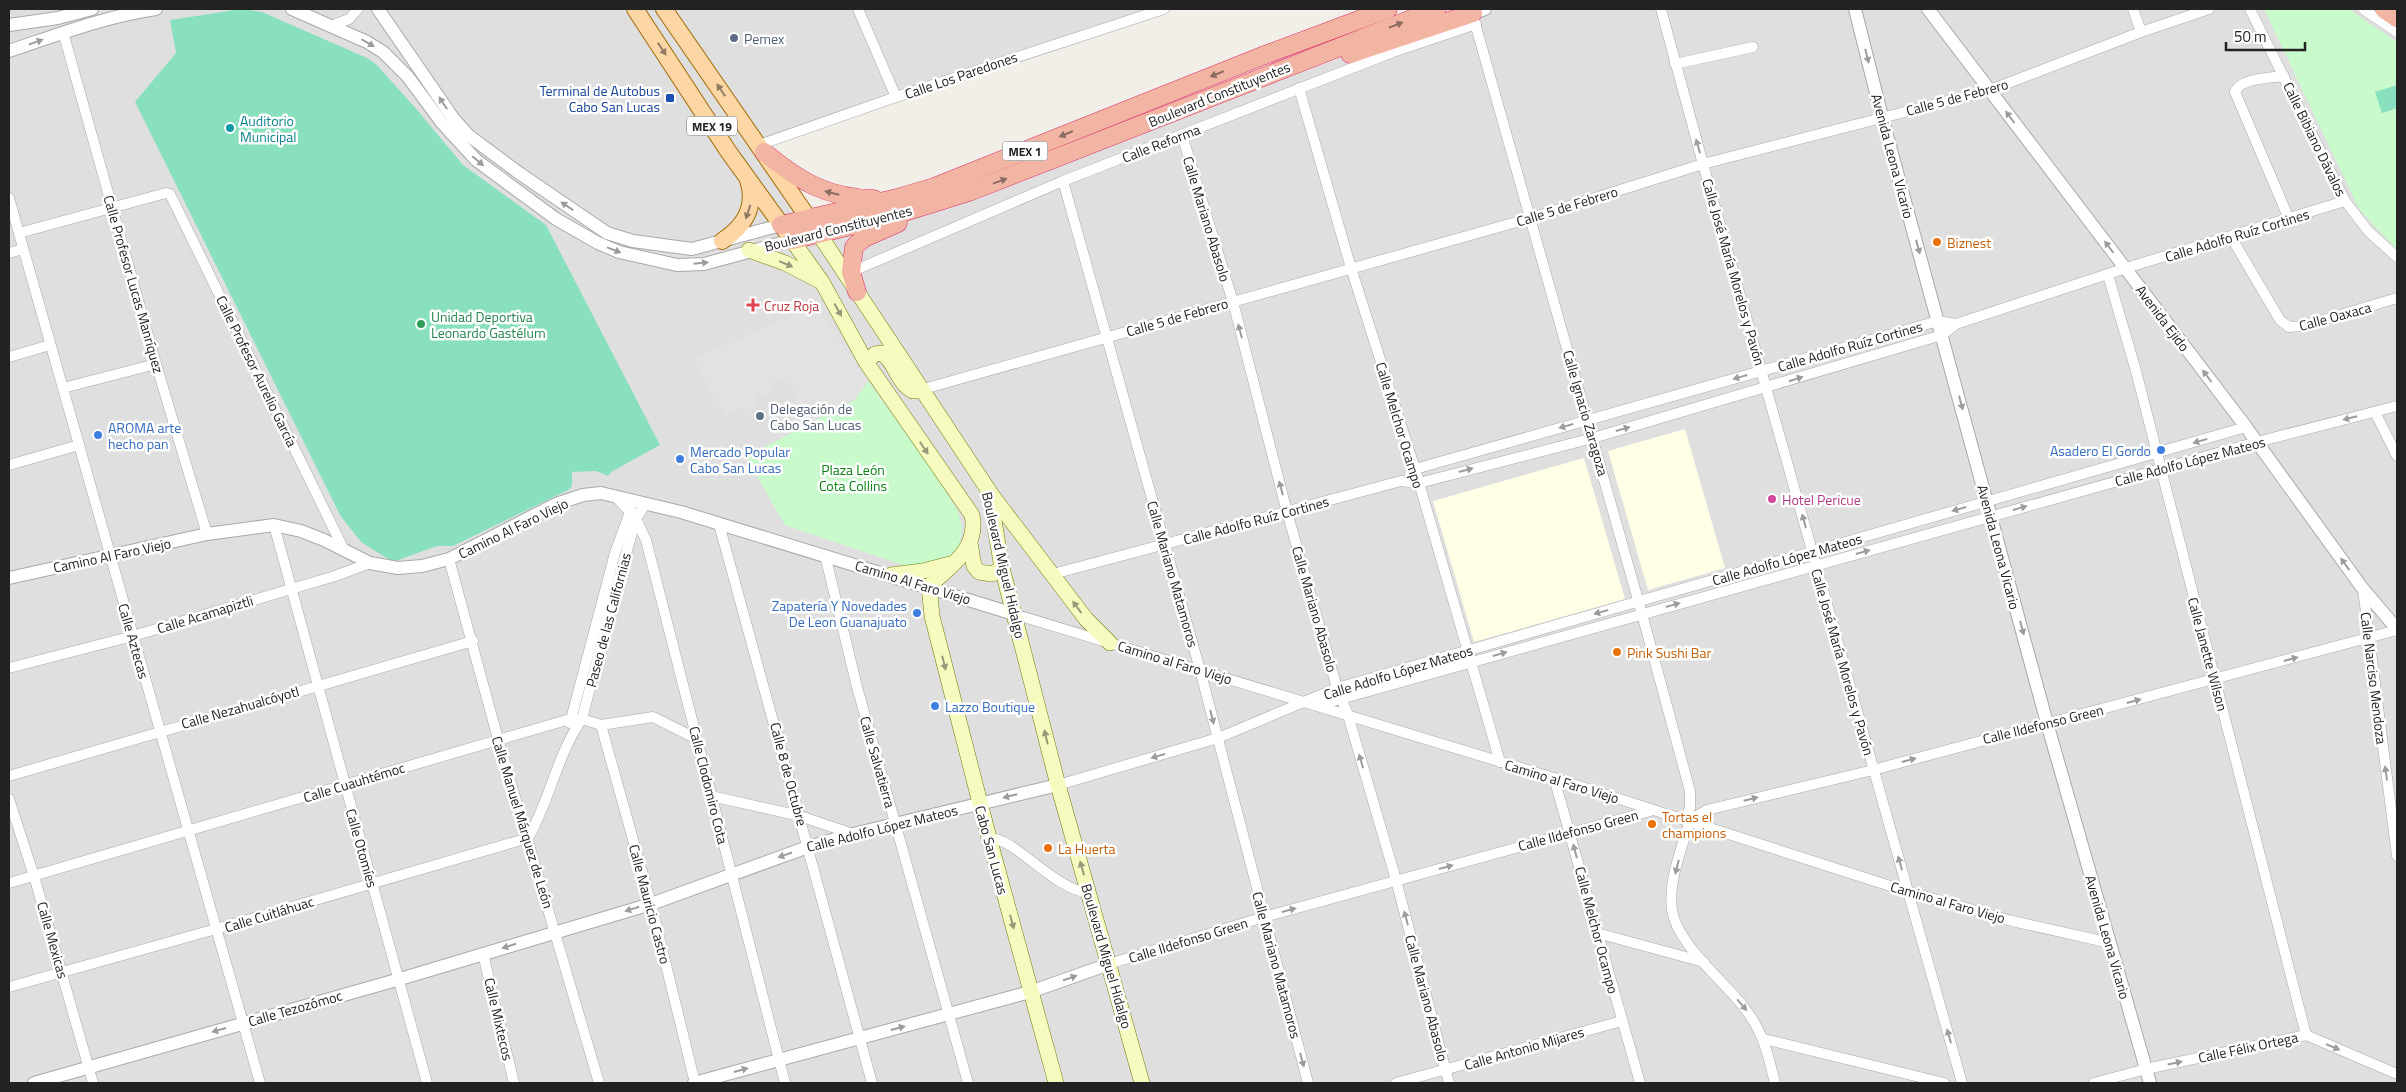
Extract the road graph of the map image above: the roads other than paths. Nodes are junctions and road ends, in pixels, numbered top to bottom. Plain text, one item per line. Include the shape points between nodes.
1 (92, 9) edge
2 (156, 9) edge
3 (292, 9) edge
4 (358, 9) edge
5 (378, 9) edge
6 (635, 9) edge
7 (664, 9) edge
8 (858, 9) edge
9 (1164, 9) edge
10 (1367, 9) edge
11 (1388, 9) edge
12 (1437, 9) edge
13 (1662, 9) edge
14 (1855, 9) edge
15 (1928, 9) edge
16 (2133, 9) edge
17 (2209, 9) edge
18 (2250, 9) edge
19 (2362, 9) edge
20 (2384, 9) edge
21 (316, 14) edge
22 (1476, 14) edge
23 (2397, 18) edge
24 (9, 25) edge
25 (331, 26) junction
26 (64, 32) junction
27 (2141, 32) junction
28 (2397, 32) edge
29 (1753, 47) dead end
30 (9, 51) edge
31 (1262, 56) junction
32 (1675, 64) junction
33 (1269, 74) junction
34 (2284, 76) junction
35 (1299, 88) junction
36 (1990, 90) junction
37 (896, 96) junction
38 (1882, 118) junction
39 (1182, 135) junction
40 (761, 149) junction
41 (1703, 164) junction
42 (745, 173) junction
43 (1063, 182) junction
44 (969, 192) junction
45 (9, 198) edge
46 (897, 198) junction
47 (2346, 201) junction
48 (112, 206) junction
49 (1530, 218) junction
50 (2289, 219) junction
51 (781, 225) junction
52 (814, 226) junction
53 (19, 233) junction
54 (2231, 237) junction
55 (792, 240) junction
56 (722, 241) junction
57 (23, 249) junction
58 (749, 250) junction
59 (9, 253) edge
60 (2397, 257) edge
61 (1351, 268) junction
62 (2126, 268) junction
63 (851, 272) junction
64 (2108, 275) junction
65 (822, 282) junction
66 (857, 292) junction
67 (2397, 298) edge
68 (1232, 302) junction
69 (1938, 321) junction
70 (1956, 324) junction
71 (1942, 335) junction
72 (1106, 337) junction
73 (50, 345) junction
74 (9, 357) edge
75 (866, 362) junction
76 (156, 364) junction
77 (1762, 370) junction
78 (1767, 387) junction
79 (63, 388) junction
80 (920, 390) junction
81 (2397, 406) edge
82 (2375, 412) junction
83 (1588, 420) junction
84 (2246, 427) junction
85 (1592, 438) junction
86 (2257, 442) junction
87 (79, 445) junction
88 (2157, 453) junction
89 (2397, 456) edge
90 (9, 465) edge
91 (1415, 469) junction
92 (2160, 469) junction
93 (1401, 481) junction
94 (1418, 483) junction
95 (989, 491) junction
96 (616, 496) junction
97 (641, 502) junction
98 (1987, 502) junction
99 (1287, 512) junction
100 (633, 516) junction
101 (1991, 516) junction
102 (719, 524) junction
103 (274, 525) junction
104 (207, 534) junction
105 (970, 543) junction
106 (1165, 544) junction
107 (344, 550) junction
108 (1812, 552) junction
109 (110, 555) junction
110 (826, 555) junction
111 (449, 560) junction
112 (370, 563) junction
113 (954, 563) junction
114 (1816, 565) junction
115 (1002, 568) junction
116 (1053, 574) junction
117 (891, 575) junction
118 (9, 578) edge
119 (929, 586) junction
120 (291, 587) junction
121 (2364, 589) junction
122 (1639, 601) junction
123 (1014, 614) junction
124 (1642, 614) junction
125 (2397, 629) edge
126 (133, 636) junction
127 (2368, 638) junction
128 (472, 641) junction
129 (1110, 643) junction
130 (1467, 650) junction
131 (1471, 662) junction
132 (9, 668) edge
133 (1200, 670) junction
134 (2215, 680) junction
135 (318, 685) junction
136 (1337, 688) junction
137 (1341, 699) junction
138 (1307, 702) junction
139 (1318, 705) junction
140 (1348, 715) junction
141 (570, 718) junction
142 (582, 719) junction
143 (2048, 723) junction
144 (601, 725) junction
145 (160, 731) junction
146 (570, 736) junction
147 (1218, 738) junction
148 (498, 739) junction
149 (697, 739) junction
150 (1500, 762) junction
151 (1873, 770) junction
152 (9, 776) edge
153 (1554, 778) junction
154 (1058, 784) junction
155 (344, 785) junction
156 (711, 796) junction
157 (9, 799) edge
158 (980, 804) junction
159 (1654, 809) junction
160 (800, 816) junction
161 (1688, 820) junction
162 (896, 824) junction
163 (188, 831) junction
164 (1571, 832) junction
165 (853, 834) junction
166 (528, 838) junction
167 (989, 838) junction
168 (808, 847) junction
169 (2397, 856) edge
170 (731, 873) junction
171 (34, 876) junction
172 (1396, 880) junction
173 (372, 883) junction
174 (9, 884) edge
175 (1909, 892) junction
176 (1089, 893) junction
177 (651, 904) junction
178 (1264, 917) junction
179 (216, 929) junction
180 (556, 932) junction
181 (1597, 933) junction
182 (2110, 943) junction
183 (483, 954) junction
184 (1704, 962) junction
185 (1109, 964) junction
186 (62, 971) junction
187 (400, 979) junction
188 (9, 987) edge
189 (1030, 992) junction
190 (950, 1014) junction
191 (1622, 1021) junction
192 (243, 1023) junction
193 (2306, 1035) junction
194 (859, 1038) junction
195 (1764, 1039) junction
196 (778, 1060) junction
197 (88, 1067) junction
198 (2146, 1069) junction
199 (1446, 1070) junction
200 (2397, 1074) edge
201 (34, 1083) edge
202 (93, 1083) edge
203 (260, 1083) edge
204 (427, 1083) edge
205 (514, 1083) edge
206 (599, 1083) edge
207 (695, 1083) edge
208 (785, 1083) edge
209 (872, 1083) edge
210 (968, 1083) edge
211 (1056, 1083) edge
212 (1142, 1083) edge
213 (1308, 1083) edge
214 (1396, 1083) edge
215 (1449, 1083) edge
216 (1640, 1083) edge
217 (1775, 1083) edge
218 (1944, 1083) edge
219 (1962, 1083) edge
220 (2094, 1083) edge
221 (2150, 1083) edge

1 - 24 street
2 - 26 street
3 - 21 street, Boulevard Constituyentes
4 - 25 street via 349,19
56 -> 5 street, Boulevard Constituyentes via 692,249 633,241 607,232 519,174 468,135 453,118
6 -> 42 main road, Boulevard Miguel Hidalgo / MEX 19
40 -> 7 main road, Boulevard Miguel Hidalgo / MEX 19
8 - 37 street
9 - 37 street, Calle Los Paredones
10 - 31 highway
11 - 31 highway, MEX 1
33 -> 12 highway, Boulevard Constituyentes / MEX 1
13 - 32 street, Calle José María Morelos y Pavón
14 -> 38 street, Avenida Leona Vicario
15 - 36 street, Avenida Ejido
16 - 27 street
17 - 27 street, Calle 5 de Febrero
18 - 34 street, Calle Bibiano Dávalos
19 - 28 street
20 - 23 highway
21 - 25 street, Boulevard Constituyentes
22 - 33 highway via 1362,51
22 - 35 street, Calle Reforma via 1393,52
22 - 49 street, Calle Ignacio Zaragoza
25 -> 58 street, Boulevard Constituyentes via 383,52 408,77 476,160 556,219 598,244 677,265 704,264
30 -> 26 street
26 - 48 street, Calle Profesor Lucas Manríquez
27 - 36 street, Calle 5 de Febrero
29 - 32 street
31 -> 46 highway, Boulevard Constituyentes / MEX 1 via 934,187
41 -> 32 street, Calle José María Morelos y Pavón
44 -> 33 highway, Boulevard Constituyentes / MEX 1
34 - 47 street, Calle Bibiano Dávalos
34 - 50 street via 2244,84 2235,92
35 - 39 street, Calle Reforma
35 - 61 street, Calle Melchor Ocampo
36 - 38 street, Calle 5 de Febrero
62 -> 36 street, Avenida Ejido
37 - 40 street, Calle Los Paredones
38 - 41 street, Calle 5 de Febrero
38 -> 69 street, Avenida Leona Vicario
39 - 43 street, Calle Reforma
39 - 68 street, Calle Mariano Abasolo
46 -> 40 highway via 866,199 829,193 799,179
40 - 52 main road, Boulevard Miguel Hidalgo / MEX 19
41 - 49 street, Calle 5 de Febrero
41 - 77 street, Calle José María Morelos y Pavón
42 - 51 main road, Boulevard Miguel Hidalgo / MEX 19
42 -> 56 main road via 750,191 748,216
43 - 63 street, Calle Reforma
43 - 72 street, Calle Mariano Matamoros
44 - 52 highway, Boulevard Constituyentes / MEX 1 via 889,217
44 - 63 highway via 860,241 852,251
45 - 53 street, Calle Aztecas
46 - 52 highway, Boulevard Constituyentes / MEX 1
47 - 50 street, Calle Adolfo Ruíz Cortines
47 - 60 street, Calle Bibiano Dávalos via 2369,232
48 - 53 street
48 - 76 street, Calle Profesor Lucas Manríquez
48 - 107 street, Calle Profesor Aurelio García via 168,193
49 - 61 street, Calle 5 de Febrero
49 - 83 street, Calle Ignacio Zaragoza
50 - 54 street, Calle Adolfo Ruíz Cortines
51 - 52 highway, Boulevard Constituyentes / MEX 1
51 - 55 main road, Boulevard Miguel Hidalgo / MEX 19
51 - 56 street, Boulevard Constituyentes
52 - 55 highway, Boulevard Constituyentes / MEX 1
52 - 66 main road, Boulevard Miguel Hidalgo
53 - 57 street, Calle Aztecas
54 - 62 street, Calle Adolfo Ruíz Cortines
54 - 67 street, Calle Oaxaca via 2280,320 2289,327 2303,326
55 - 58 street, Boulevard Constituyentes
55 - 65 main road, Boulevard Miguel Hidalgo
57 - 59 street
57 - 73 street, Calle Aztecas
58 -> 65 main road via 785,263
61 - 68 street, Calle 5 de Febrero
61 - 91 street, Calle Melchor Ocampo
62 - 64 street, Calle Adolfo Ruíz Cortines
84 -> 62 street, Avenida Ejido
63 - 66 highway
64 - 70 street, Calle Adolfo Ruíz Cortines
64 - 88 street, Calle Janette Wilson
65 -> 75 main road, Boulevard Miguel Hidalgo
66 - 80 main road, Boulevard Miguel Hidalgo
68 - 72 street, Calle 5 de Febrero
99 -> 68 street, Calle Mariano Abasolo
69 - 70 street, Calle Adolfo Ruíz Cortines
69 - 71 street, Avenida Leona Vicario
69 - 77 street, Calle Adolfo Ruíz Cortines
70 - 71 street, Calle Adolfo Ruíz Cortines
78 -> 71 street, Calle Adolfo Ruíz Cortines
71 -> 98 street, Avenida Leona Vicario
72 - 80 street, Calle 5 de Febrero
72 - 106 street, Calle Mariano Matamoros
73 - 74 street
73 - 79 street, Calle Aztecas
75 - 80 main road via 875,354 882,353 904,386 912,391
75 -> 105 main road, Boulevard Miguel Hidalgo via 972,515 974,531
76 - 79 street
76 - 104 street, Calle Profesor Lucas Manríquez
77 - 78 street, Calle José María Morelos y Pavón
77 -> 83 street, Calle Adolfo Ruíz Cortines
85 -> 78 street, Calle Adolfo Ruíz Cortines
108 -> 78 street, Calle José María Morelos y Pavón
79 - 87 street, Calle Aztecas
80 - 95 main road, Boulevard Miguel Hidalgo
81 - 82 street, Calle Adolfo López Mateos
82 -> 86 street, Calle Adolfo López Mateos
82 - 89 street
83 - 85 street, Calle Ignacio Zaragoza
83 -> 91 street, Calle Adolfo Ruíz Cortines
84 - 86 street, Avenida Ejido
84 -> 88 street, Calle Adolfo López Mateos
94 -> 85 street, Calle Adolfo Ruíz Cortines
85 - 122 street, Calle Ignacio Zaragoza
86 - 92 street, Calle Adolfo López Mateos
121 -> 86 street, Avenida Ejido
87 - 90 street
87 - 109 street, Calle Aztecas
88 - 92 street, Calle Janette Wilson
88 - 98 street, Calle Adolfo López Mateos
91 - 93 street, Calle Adolfo Ruíz Cortines
91 - 94 street, Calle Melchor Ocampo
101 -> 92 street, Calle Adolfo López Mateos
92 - 134 street, Calle Janette Wilson
93 - 94 street, Calle Adolfo Ruíz Cortines
93 - 99 street, Calle Adolfo Ruíz Cortines
94 - 130 street, Calle Melchor Ocampo
95 - 115 main road, Boulevard Miguel Hidalgo
95 - 116 main road
96 - 97 street, Camino Al Faro Viejo
96 - 100 street, Calle Clodomiro Cota
96 - 111 street, Camino Al Faro Viejo via 601,493 583,495 556,504
97 - 100 street, Paseo de las Californias
97 - 102 street, Camino Al Faro Viejo
98 - 101 street, Avenida Leona Vicario
98 -> 108 street, Calle Adolfo López Mateos
99 - 106 street, Calle Adolfo Ruíz Cortines
99 - 136 street, Calle Mariano Abasolo
100 - 141 street, Paseo de las Californias via 615,553
100 - 142 street, Paseo de las Californias
100 - 149 street, Calle Clodomiro Cota via 646,540
114 -> 101 street, Calle Adolfo López Mateos
101 -> 143 street, Avenida Leona Vicario
102 - 110 street, Camino Al Faro Viejo
102 - 160 street, Calle 8 de Octubre
103 - 104 street, Camino Al Faro Viejo
103 - 107 street, Camino Al Faro Viejo via 301,531
103 - 120 street, Calle Otomíes
104 - 109 street, Camino Al Faro Viejo
105 - 113 main road, Boulevard Miguel Hidalgo
105 - 115 main road via 974,566 979,572 992,574
106 - 116 street, Calle Adolfo Ruíz Cortines
106 - 133 street, Calle Mariano Matamoros
107 - 112 street, Camino Al Faro Viejo
108 - 114 street, Calle José María Morelos y Pavón
108 - 122 street, Calle Adolfo López Mateos
109 - 118 street, Camino Al Faro Viejo
109 - 126 street, Calle Aztecas
110 - 117 street, Camino Al Faro Viejo
110 - 162 street, Calle Salvatierra via 857,687
111 - 112 street, Camino Al Faro Viejo via 398,568
111 - 128 street, Calle Manuel Márquez de León
112 - 120 street, Calle Acamapiztli
113 - 117 main road
113 - 119 main road, Boulevard Miguel Hidalgo
124 -> 114 street, Calle Adolfo López Mateos
114 - 151 street, Calle José María Morelos y Pavón
115 - 123 main road, Boulevard Miguel Hidalgo
129 -> 116 main road via 1086,619
117 - 119 street, Camino Al Faro Viejo
119 - 123 street, Camino Al Faro Viejo
119 -> 158 main road, Cabo San Lucas via 932,616
120 - 126 street, Calle Acamapiztli
120 - 135 street, Calle Otomíes
121 - 125 street, Avenida Ejido
121 - 127 street, Calle Narciso Mendoza
122 - 124 street, Calle Ignacio Zaragoza
122 -> 130 street, Calle Adolfo López Mateos
123 - 129 street, Camino al Faro Viejo
154 -> 123 main road, Boulevard Miguel Hidalgo
131 -> 124 street, Calle Adolfo López Mateos
124 - 161 street, Calle Ignacio Zaragoza via 1690,791
125 - 127 street, Calle Ildefonso Green
126 - 132 street, Calle Acamapiztli
126 - 145 street, Calle Aztecas
134 -> 127 street, Calle Ildefonso Green
169 -> 127 street, Calle Narciso Mendoza
128 - 135 street, Calle Nezahualcóyotl
128 - 148 street, Calle Manuel Márquez de León
129 - 133 street, Camino al Faro Viejo
130 - 131 street, Calle Melchor Ocampo
130 - 136 street, Calle Adolfo López Mateos
131 - 137 street, Calle Adolfo López Mateos
131 - 150 street, Calle Melchor Ocampo
133 - 138 street, Camino al Faro Viejo
133 -> 147 street, Calle Mariano Matamoros
143 -> 134 street, Calle Ildefonso Green
134 - 193 street, Calle Janette Wilson
135 - 145 street, Calle Nezahualcóyotl
135 - 155 street, Calle Otomíes
136 - 137 street, Calle Mariano Abasolo
136 - 138 street, Calle Adolfo López Mateos
137 - 139 street, Calle Adolfo López Mateos
137 - 140 street, Calle Mariano Abasolo
138 - 139 street, Camino al Faro Viejo
138 - 147 street, Calle Adolfo López Mateos
139 - 140 street, Camino al Faro Viejo
140 - 150 street, Camino al Faro Viejo
172 -> 140 street, Calle Mariano Abasolo
141 - 142 street, Calle Cuauhtémoc
141 - 146 street, Paseo de las Californias
141 - 148 street, Calle Cuauhtémoc
142 - 144 street, Calle Cuauhtémoc
142 - 146 street, Paseo de las Californias
151 -> 143 street, Calle Ildefonso Green
143 - 182 street, Avenida Leona Vicario
144 - 149 street, Calle Cuauhtémoc via 653,717
144 - 177 street, Calle Mauricio Castro
145 - 152 street, Calle Nezahualcóyotl
145 - 163 street, Calle Aztecas
146 - 166 street, Paseo de las Californias
147 -> 154 street, Calle Adolfo López Mateos
147 - 178 street, Calle Mariano Matamoros
148 - 155 street, Calle Cuauhtémoc
148 - 166 street, Calle Manuel Márquez de León
149 - 156 street, Calle Clodomiro Cota
150 - 153 street, Camino al Faro Viejo
161 -> 151 street, Calle Ildefonso Green via 1708,810
175 -> 151 street, Calle José María Morelos y Pavón
153 - 159 street, Camino al Faro Viejo
153 - 164 street, Calle Melchor Ocampo
154 -> 158 street, Calle Adolfo López Mateos
176 -> 154 main road, Boulevard Miguel Hidalgo
155 - 163 street, Calle Cuauhtémoc
155 - 173 street, Calle Otomíes
156 - 160 street
156 - 170 street, Calle Clodomiro Cota
157 - 171 street, Calle Mexicas
158 - 162 street, Calle Adolfo López Mateos
158 - 167 main road, Cabo San Lucas
159 - 161 street, Camino al Faro Viejo
159 - 164 street, Calle Ildefonso Green
160 - 165 street
160 - 168 street, Calle 8 de Octubre
161 - 175 street, Camino al Faro Viejo
161 -> 184 street, Calle Ignacio Zaragoza via 1675,873 1672,911 1679,930
162 - 165 street, Calle Adolfo López Mateos
162 - 190 street, Calle Salvatierra
163 - 171 street, Calle Cuauhtémoc
163 - 179 street, Calle Aztecas
172 -> 164 street, Calle Ildefonso Green
181 -> 164 street, Calle Melchor Ocampo
165 - 168 street, Calle Adolfo López Mateos
166 - 173 street, Calle Cuitláhuac
166 - 180 street, Calle Manuel Márquez de León
167 - 176 street via 1004,842 1064,886
167 -> 189 main road, Cabo San Lucas
168 -> 170 street, Calle Adolfo López Mateos
168 - 194 street, Calle 8 de Octubre
170 - 177 street, Calle Adolfo López Mateos
170 - 196 street, Calle Clodomiro Cota
171 - 174 street, Calle Cuauhtémoc
171 - 186 street, Calle Mexicas
178 -> 172 street, Calle Ildefonso Green
199 -> 172 street, Calle Mariano Abasolo
173 - 179 street, Calle Cuitláhuac
173 - 187 street, Calle Otomíes
175 - 182 street, Camino al Faro Viejo via 2012,921
219 -> 175 street, Calle José María Morelos y Pavón
176 - 185 main road, Boulevard Miguel Hidalgo
177 -> 180 street, Calle Adolfo López Mateos
177 - 207 street, Calle Mauricio Castro
178 - 185 street, Calle Ildefonso Green
178 -> 213 street, Calle Mariano Matamoros
179 - 186 street, Calle Cuitláhuac
179 - 192 street, Calle Aztecas
180 -> 183 street, Calle Tezozómoc
180 - 206 street, Calle Manuel Márquez de León
181 - 184 street
181 - 191 street, Calle Melchor Ocampo
182 - 198 street, Avenida Leona Vicario
183 - 187 street, Calle Tezozómoc
183 - 205 street, Calle Mixtecos
184 -> 195 street, Calle Ignacio Zaragoza via 1745,1008
189 -> 185 street, Calle Ildefonso Green
185 - 212 main road, Boulevard Miguel Hidalgo
186 - 188 street, Calle Cuitláhuac
186 - 197 street, Calle Mexicas
187 - 192 street, Calle Tezozómoc
187 - 204 street, Calle Otomíes
189 - 190 street, Calle Ildefonso Green
189 - 211 main road, Cabo San Lucas
194 -> 190 street, Calle Ildefonso Green
190 - 210 street, Calle Salvatierra
191 - 199 street, Calle Antonio Mijares
191 - 216 street, Calle Melchor Ocampo
192 -> 197 street, Calle Tezozómoc
192 - 203 street, Calle Aztecas
198 -> 193 street, Calle Félix Ortega
193 -> 200 street, Calle Félix Ortega
194 - 196 street, Calle Ildefonso Green
194 - 209 street, Calle 8 de Octubre
195 - 217 street, Calle Ignacio Zaragoza
195 - 218 street
207 -> 196 street, Calle Ildefonso Green
196 - 208 street, Calle Clodomiro Cota
197 - 201 street, Calle Tezozómoc
197 - 202 street, Calle Mexicas
198 - 220 street, Calle Félix Ortega
198 - 221 street, Avenida Leona Vicario
199 - 214 street, Calle Antonio Mijares
199 - 215 street, Calle Mariano Abasolo

